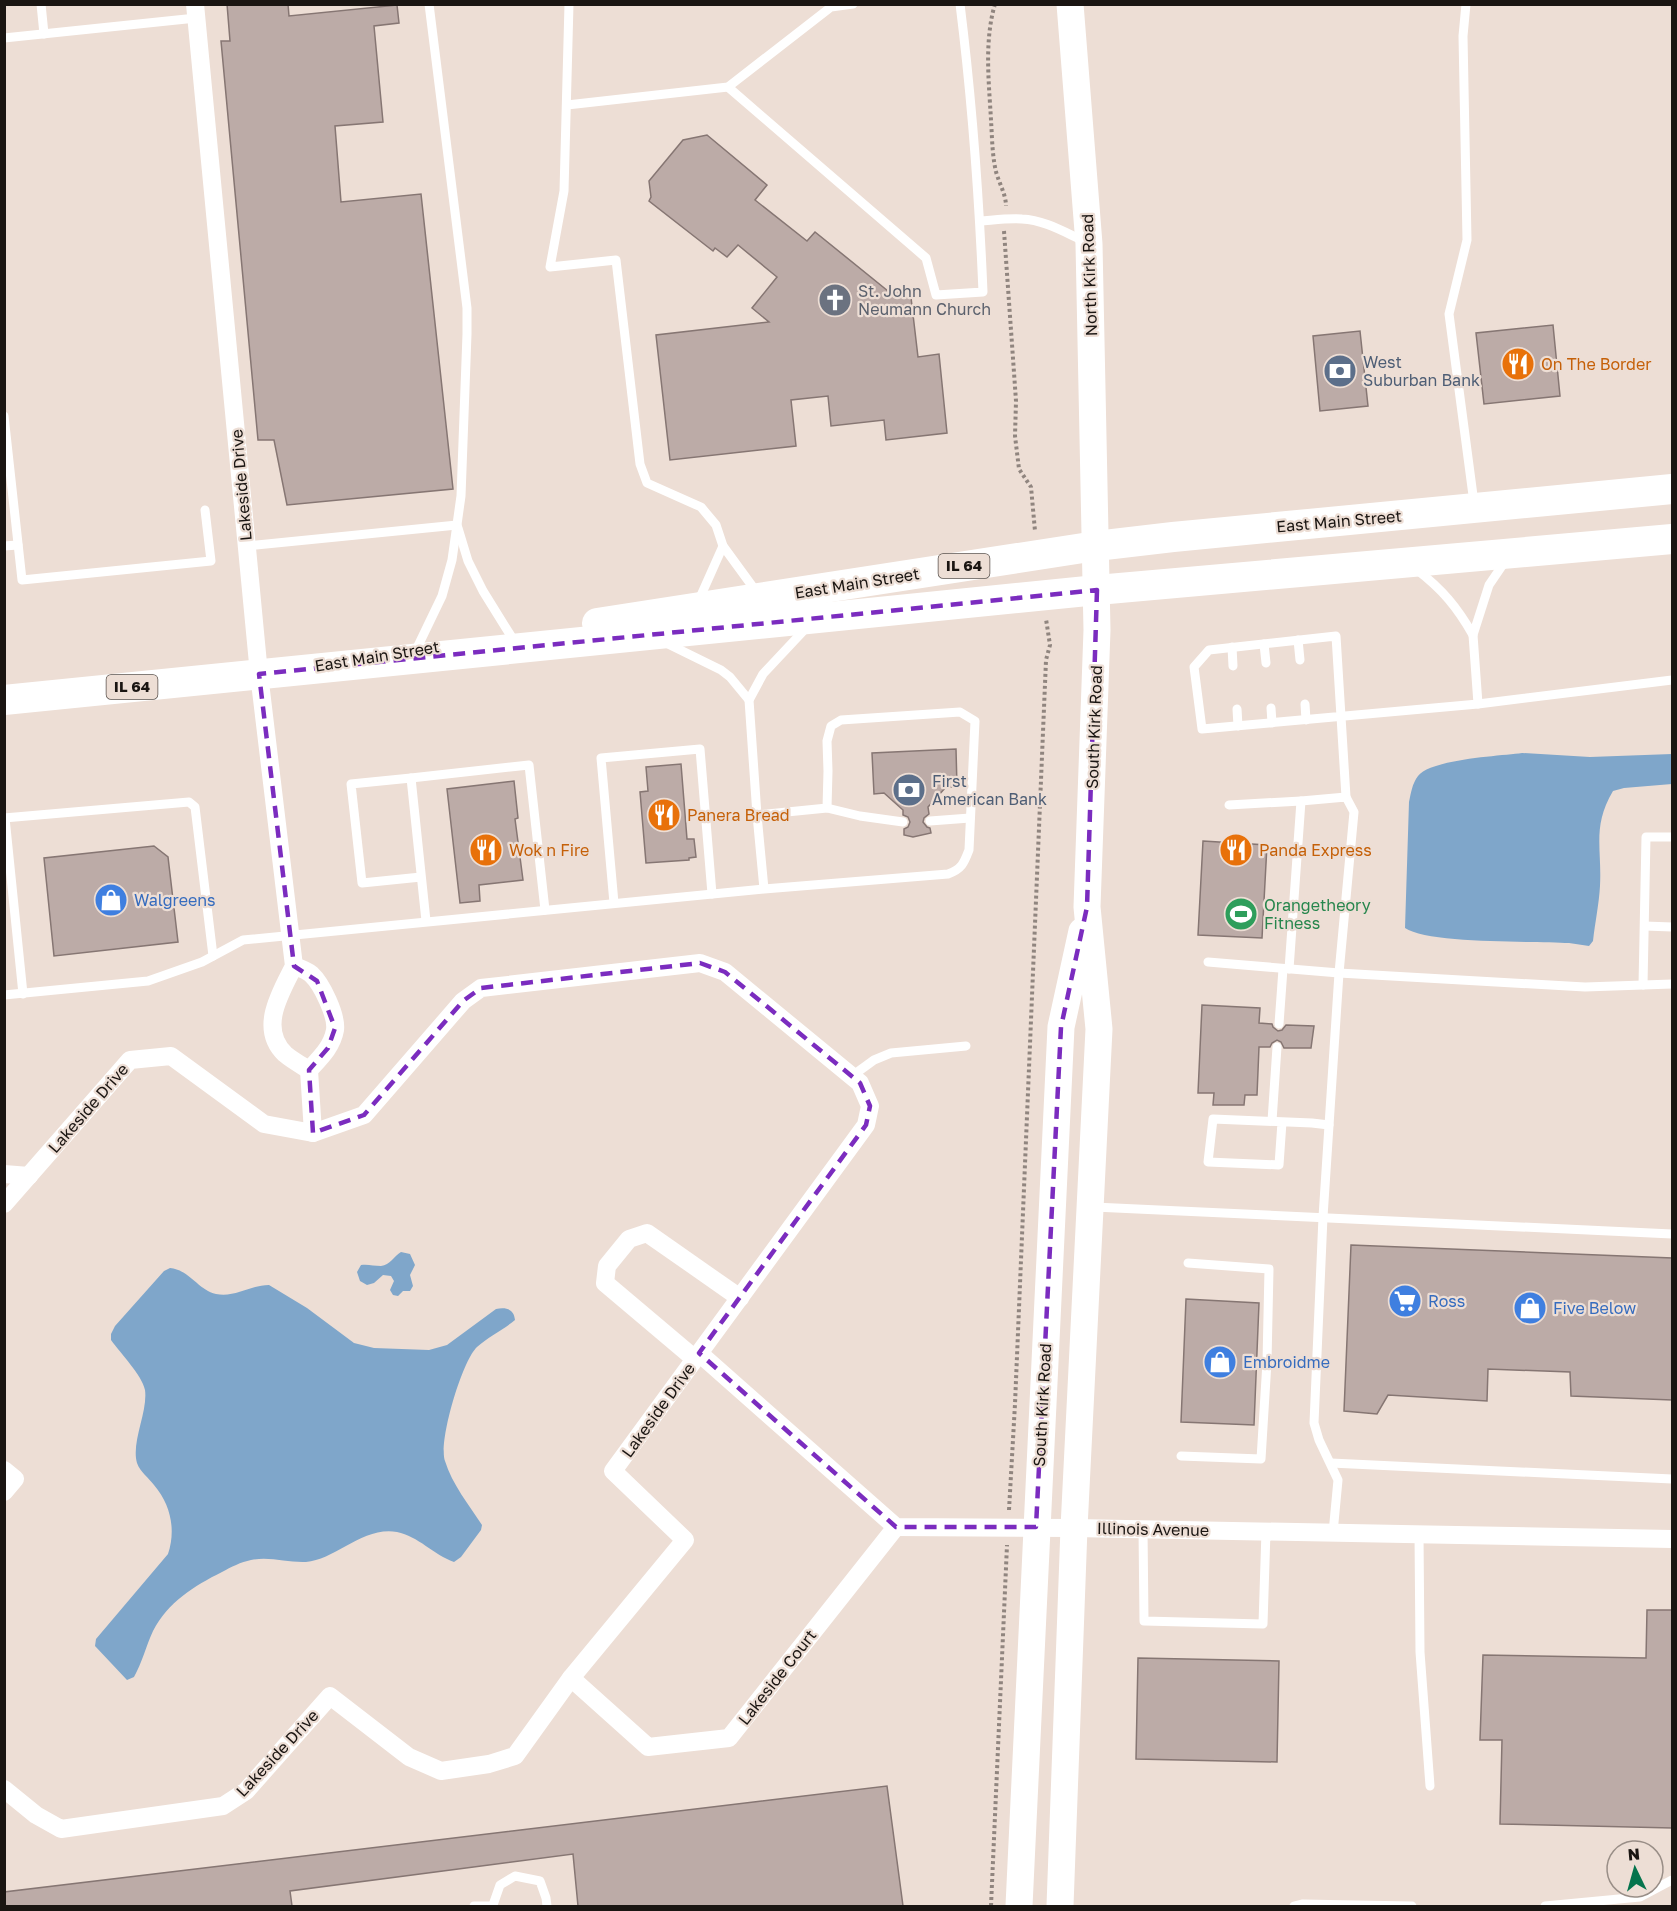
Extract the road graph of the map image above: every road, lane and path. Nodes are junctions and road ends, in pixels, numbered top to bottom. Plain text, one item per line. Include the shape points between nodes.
1 (41, 4) edge
2 (429, 4) edge
3 (569, 4) edge
4 (853, 4) edge
5 (960, 4) edge
6 (995, 4) edge
7 (1070, 4) edge
8 (1466, 4) edge
9 (196, 11) edge
10 (44, 34) junction
11 (4, 38) edge
12 (728, 87) junction
13 (567, 105) junction
14 (1003, 220) junction
15 (980, 221) junction
16 (1089, 244) junction
17 (4, 416) edge
18 (1672, 489) edge
19 (1475, 508) junction
20 (205, 510) dead end
21 (1034, 520) dead end
22 (457, 525) junction
23 (1672, 539) edge
24 (18, 545) junction
25 (4, 546) edge
26 (247, 546) junction
27 (723, 546) junction
28 (1096, 546) junction
29 (1510, 554) junction
30 (1408, 562) junction
31 (1097, 590) junction
32 (761, 597) junction
33 (696, 608) junction
34 (816, 618) junction
35 (1473, 635) junction
36 (511, 636) junction
37 (651, 636) junction
38 (1298, 640) junction
39 (1264, 644) junction
40 (1050, 645) dead end
41 (1232, 647) junction
42 (416, 650) junction
43 (1300, 660) dead end
44 (1266, 663) dead end
45 (1233, 666) dead end
46 (259, 674) junction
47 (1672, 680) edge
48 (4, 700) edge
49 (749, 700) junction
50 (1305, 704) dead end
51 (1478, 704) junction
52 (1271, 708) dead end
53 (1237, 709) dead end
54 (1341, 716) junction
55 (1306, 720) junction
56 (1272, 723) junction
57 (1238, 726) junction
58 (411, 778) junction
59 (1346, 798) junction
60 (1301, 801) junction
61 (1229, 805) dead end
62 (827, 808) junction
63 (757, 815) junction
64 (5, 818) edge
65 (970, 818) junction
66 (930, 821) dead end
67 (903, 822) dead end
68 (1672, 837) edge
69 (421, 877) junction
70 (764, 888) junction
71 (712, 894) junction
72 (614, 903) junction
73 (1088, 907) junction
74 (545, 910) junction
75 (426, 921) junction
76 (1645, 926) junction
77 (1672, 927) edge
78 (290, 935) junction
79 (213, 956) junction
80 (1208, 962) dead end
81 (294, 966) junction
82 (1286, 969) junction
83 (1339, 974) junction
84 (1672, 984) edge
85 (1643, 985) junction
86 (23, 994) junction
87 (4, 995) edge
88 (1279, 1024) dead end
89 (966, 1046) dead end
90 (1277, 1047) dead end
91 (309, 1070) junction
92 (852, 1076) junction
93 (1277, 1121) junction
94 (1329, 1125) junction
95 (313, 1133) junction
96 (4, 1174) edge
97 (29, 1176) junction
98 (4, 1204) edge
99 (1090, 1206) junction
100 (1323, 1217) junction
101 (1672, 1234) edge
102 (1188, 1263) dead end
103 (740, 1298) junction
104 (697, 1356) junction
105 (1267, 1362) junction
106 (1316, 1365) junction
107 (1181, 1456) dead end
108 (1331, 1463) junction
109 (4, 1470) edge
110 (1672, 1479) edge
111 (4, 1492) edge
112 (896, 1527) junction
113 (1008, 1527) junction
114 (1036, 1527) junction
115 (1074, 1528) junction
116 (1143, 1529) junction
117 (1266, 1532) junction
118 (1333, 1533) junction
119 (1419, 1534) junction
120 (1672, 1539) edge
121 (571, 1678) junction
122 (1430, 1786) dead end
123 (4, 1789) edge
124 (1672, 1880) edge
125 (474, 1906) edge
126 (493, 1906) edge
127 (548, 1906) edge
128 (991, 1906) edge
129 (1019, 1906) edge
130 (1060, 1906) edge
131 (1294, 1906) edge
132 (1412, 1906) edge
133 (1545, 1906) edge

1 - 10 lane
2 - 22 lane via 467,308
3 - 13 lane
4 - 12 lane via 831,7
5 - 15 lane
6 - 14 path via 990,19 990,100 994,164 1007,204
7 - 16 main road, North Kirk Road
8 - 19 lane via 1463,36 1467,240 1449,314
9 - 10 lane
9 - 26 street, Lakeside Drive
10 - 11 lane
12 - 13 lane
12 - 15 lane via 926,258 936,295 983,292
13 - 27 lane via 564,191 550,267 616,260 640,464 646,483 700,507 716,525
14 - 15 lane
14 - 16 lane via 1033,220
14 - 21 path via 1015,436 1019,469 1031,487
16 - 28 main road, North Kirk Road
17 - 24 lane
18 - 19 main road, East Main Street / IL 64
19 - 28 main road, East Main Street / IL 64
20 - 24 lane via 211,561 22,580
22 - 26 lane
22 - 36 lane via 468,561
22 - 42 lane via 442,596
23 - 29 main road, East Main Street / IL 64
24 - 25 lane
26 - 46 street, Lakeside Drive
27 - 32 lane
27 - 33 lane
28 - 31 main road, South Kirk Road
28 - 32 main road, East Main Street / IL 64
29 - 30 main road, East Main Street / IL 64
29 - 35 lane via 1489,585
30 - 31 main road, East Main Street / IL 64
30 - 35 lane via 1439,587
31 - 34 main road, East Main Street / IL 64
31 - 73 main road, South Kirk Road
32 - 33 main road, East Main Street / IL 64
33 - 36 main road, East Main Street / IL 64
34 - 37 main road, East Main Street / IL 64
34 - 49 lane via 763,674
35 - 51 lane
36 - 42 main road, East Main Street / IL 64
37 - 46 main road, East Main Street / IL 64
37 - 49 lane via 721,670
38 - 39 lane
38 - 43 lane
38 - 54 lane via 1336,636
39 - 41 lane
39 - 44 lane
40 - 113 path via 1046,660
41 - 45 lane
41 - 57 lane via 1209,650 1194,667 1202,729
42 - 46 main road, East Main Street / IL 64
46 - 48 main road, East Main Street / IL 64
46 - 78 street, Lakeside Drive
47 - 51 lane
49 - 63 lane
50 - 55 lane
51 - 54 lane
52 - 56 lane
53 - 57 lane
54 - 55 lane
54 - 59 lane
55 - 56 lane
56 - 57 lane
58 - 69 lane
58 - 69 lane via 351,784 362,883
58 - 74 lane via 529,765
59 - 60 lane
59 - 83 lane via 1354,812
60 - 61 lane
60 - 82 lane
62 - 63 lane
62 - 65 lane via 827,741 831,726 841,720 960,712 975,721
62 - 67 lane
63 - 70 lane
64 - 79 lane via 189,802 195,807
64 - 86 lane
65 - 66 lane
65 - 70 lane via 969,850 963,865 948,874
68 - 76 lane via 1646,837
69 - 75 lane
70 - 71 lane
71 - 72 lane
71 - 72 lane via 700,749 601,758
72 - 74 lane
73 - 99 main road, South Kirk Road via 1099,1029
73 - 114 main road, South Kirk Road via 1061,1028
74 - 75 lane
75 - 78 lane
76 - 77 lane
76 - 85 lane
78 - 79 lane via 243,940
78 - 81 street, Lakeside Drive
79 - 86 lane via 148,981
80 - 82 lane
81 - 91 street via 278,997 273,1026 280,1048
81 - 91 street via 309,972 316,981 327,1000 335,1028 328,1048
82 - 83 lane
82 - 88 lane
83 - 85 lane via 1585,987
83 - 94 lane
84 - 85 lane
86 - 87 lane
89 - 92 lane via 891,1053
90 - 93 lane
91 - 95 street
92 - 95 street, Lakeside Drive via 725,972 700,963 481,988 463,1000 364,1115
92 - 103 street, Lakeside Drive via 860,1083 870,1106 866,1125
93 - 93 lane via 1213,1119 1208,1162 1279,1165
93 - 94 lane
94 - 100 lane
95 - 97 street, Lakeside Drive via 264,1124 171,1056 130,1060
96 - 97 street
97 - 98 street, Lakeside Drive
99 - 100 lane
99 - 115 main road, South Kirk Road
100 - 101 lane
100 - 106 lane
102 - 105 lane via 1269,1269
103 - 104 street, Lakeside Drive
103 - 104 street via 647,1233 629,1239 607,1266 604,1283
104 - 112 street
104 - 121 street, Lakeside Drive via 613,1471 685,1540
105 - 106 lane
105 - 107 lane via 1261,1460
106 - 108 lane via 1314,1423
108 - 110 lane
108 - 118 lane via 1338,1480
109 - 111 street via 15,1479
112 - 113 street, Illinois Avenue
112 - 121 street, Lakeside Court via 729,1738 648,1747
113 - 114 street, Illinois Avenue
113 - 128 path
114 - 115 street, Illinois Avenue
114 - 129 main road, South Kirk Road
115 - 116 street, Illinois Avenue
115 - 130 main road, South Kirk Road
116 - 117 street, Illinois Avenue
116 - 117 lane via 1144,1621 1263,1624
117 - 118 street, Illinois Avenue
118 - 119 street, Illinois Avenue
119 - 120 street, Illinois Avenue
119 - 122 lane via 1420,1652
121 - 123 street, Lakeside Drive via 515,1756 489,1764 441,1771 409,1757 330,1696 246,1791 223,1806 61,1829
124 - 133 lane via 1640,1897
125 - 126 lane
126 - 127 lane via 500,1885 515,1876 540,1881
131 - 132 lane

